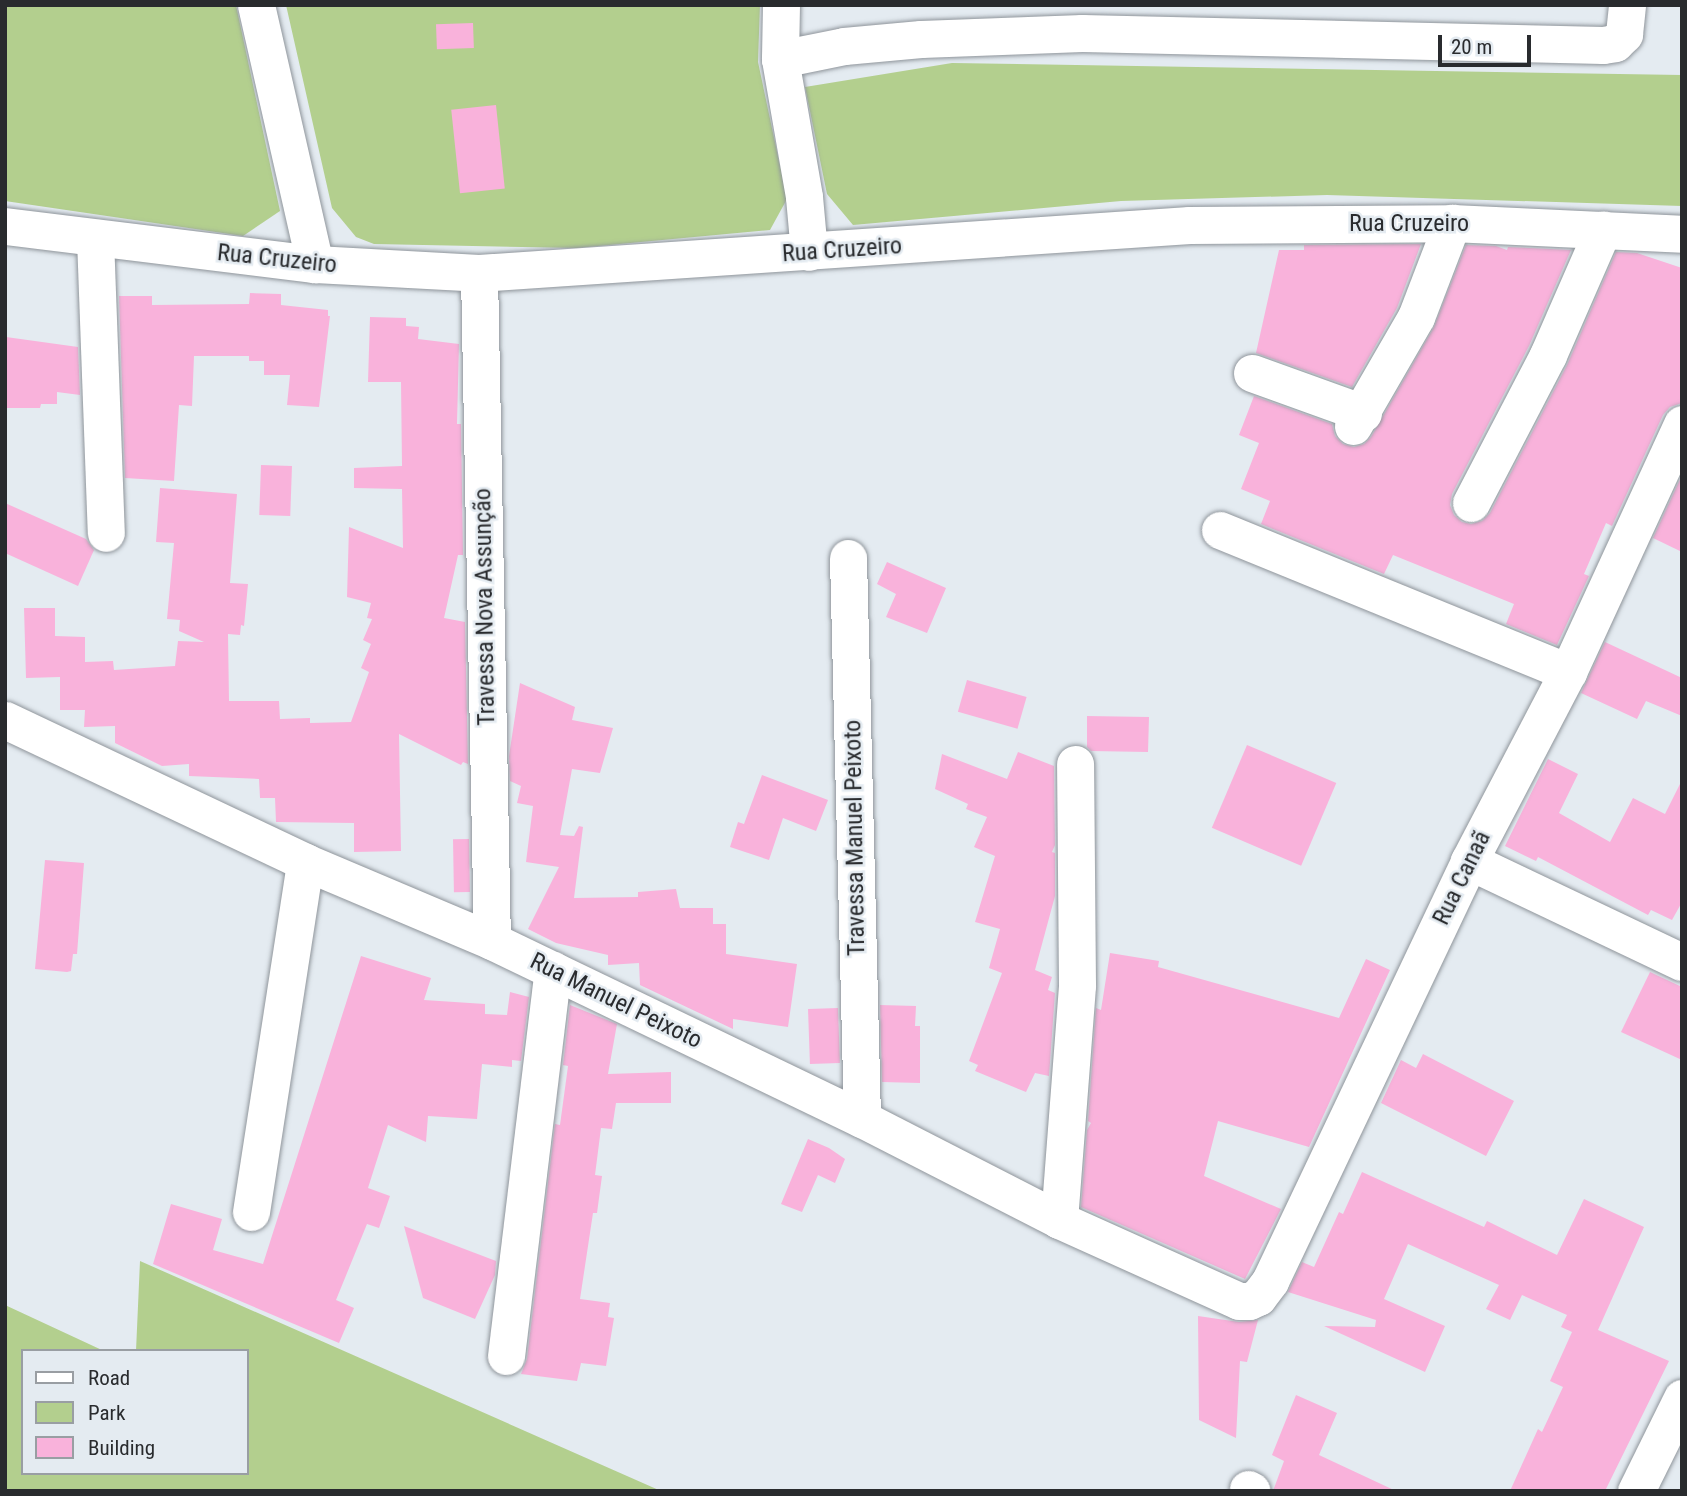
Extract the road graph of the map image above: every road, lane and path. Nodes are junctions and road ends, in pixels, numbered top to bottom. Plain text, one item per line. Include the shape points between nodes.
1 (256, 5) edge
2 (781, 5) edge
3 (1627, 5) edge
4 (780, 59) junction
5 (1452, 223) junction
6 (5, 226) edge
7 (1603, 229) junction
8 (1682, 234) edge
9 (95, 237) junction
10 (809, 252) junction
11 (314, 264) junction
12 (479, 272) junction
13 (1252, 373) dead end
14 (1682, 424) edge
15 (1471, 503) dead end
16 (1220, 530) dead end
17 (106, 533) dead end
18 (848, 558) dead end
19 (1568, 671) junction
20 (5, 720) edge
21 (1075, 764) dead end
22 (1469, 861) junction
23 (305, 862) junction
24 (492, 941) junction
25 (1682, 962) edge
26 (553, 970) junction
27 (862, 1119) junction
28 (251, 1212) dead end
29 (1059, 1220) junction
30 (1222, 1293) joint
31 (506, 1356) dead end
32 (1682, 1398) edge
33 (1636, 1491) edge

1 - 11 street
2 - 4 street
3 - 4 street via 1624,34 1603,46 1082,33 895,41
4 - 10 street
5 - 7 street, Rua Cruzeiro
5 - 10 street, Rua Cruzeiro via 1189,225
5 - 13 street via 1416,317 1358,419
6 - 9 street, Rua Cruzeiro
7 - 8 street, Rua Cruzeiro
7 - 15 street via 1548,355
9 - 11 street, Rua Cruzeiro
9 - 17 street
10 - 12 street, Rua Cruzeiro
11 - 12 street, Rua Cruzeiro
12 - 24 street, Travessa Nova Assunção
14 - 19 street, Rua Canaã
16 - 19 street
18 - 27 street, Travessa Manuel Peixoto
19 - 22 street, Rua Canaã
20 - 23 street, Rua Manuel Peixoto
21 - 29 street via 1077,985
22 - 25 street
22 - 30 street, Rua Canaã via 1270,1281 1249,1301
23 - 24 street, Rua Manuel Peixoto
23 - 28 street
24 - 26 street, Rua Manuel Peixoto
26 - 27 street, Rua Manuel Peixoto
26 - 31 street
27 - 29 street, Rua Manuel Peixoto
29 - 30 street, Rua Manuel Peixoto
32 - 33 street

